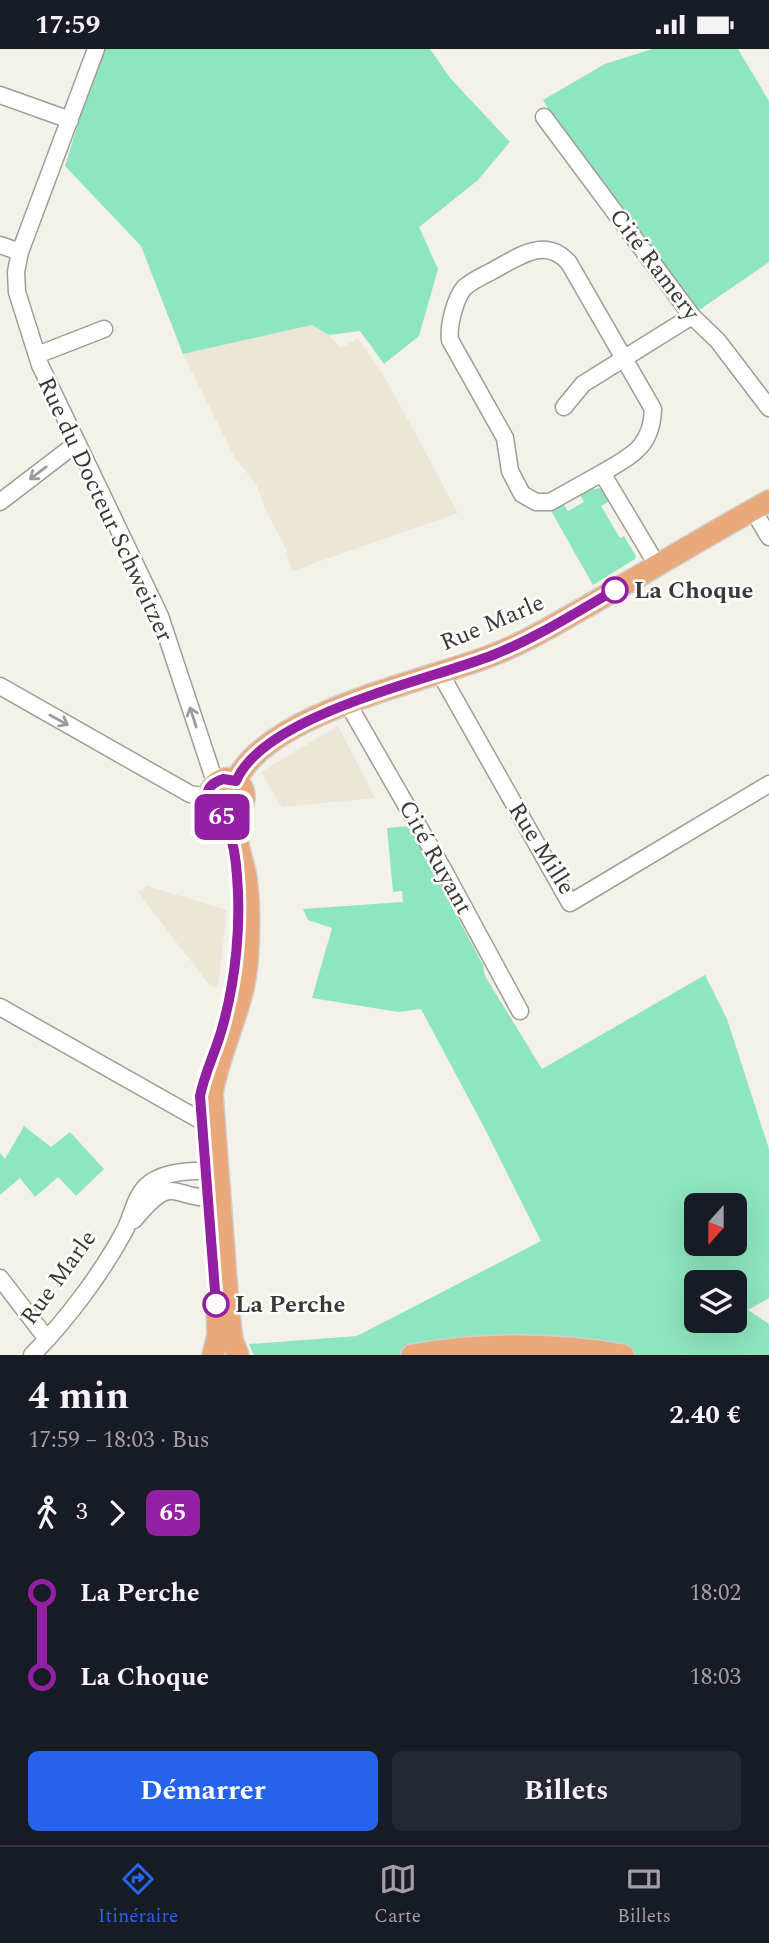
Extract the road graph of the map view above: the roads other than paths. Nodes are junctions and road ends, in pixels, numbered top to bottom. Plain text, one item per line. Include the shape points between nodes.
1 (96, 49) edge
2 (0, 95) edge
3 (544, 117) dead end
4 (70, 120) junction
5 (0, 245) edge
6 (20, 253) junction
7 (692, 316) junction
8 (104, 330) dead end
9 (37, 355) junction
10 (624, 358) junction
11 (564, 407) dead end
12 (769, 408) edge
13 (77, 443) junction
14 (602, 473) junction
15 (0, 502) edge
16 (761, 505) edge
17 (769, 537) edge
18 (657, 565) junction
19 (440, 673) junction
20 (0, 686) edge
21 (348, 704) junction
22 (769, 784) edge
23 (220, 793) junction
24 (0, 1007) edge
25 (520, 1011) dead end
26 (207, 1125) junction
27 (211, 1170) junction
28 (213, 1198) junction
29 (125, 1229) junction
30 (0, 1278) edge
31 (47, 1339) junction
32 (32, 1355) edge
33 (213, 1355) edge
34 (238, 1355) edge
35 (412, 1355) edge
36 (623, 1355) edge

1 - 4 street, Rue du Docteur Schweitzer
2 - 4 street
3 - 7 street, Cité Ramery
4 - 6 street, Rue du Docteur Schweitzer
5 - 6 street
6 - 9 street, Rue du Docteur Schweitzer via 17,292
7 - 10 street
7 - 12 street, Cité Ramery via 718,341
8 - 9 street, Rue du Docteur Schweitzer
9 - 13 street, Rue du Docteur Schweitzer
10 - 11 street via 583,384
10 - 14 street via 653,414 642,446
10 - 14 street via 569,263 544,249 530,251 468,284 450,329 452,344 505,438 510,471 522,494 536,502 550,502
13 -> 15 street
23 -> 13 street, Rue du Docteur Schweitzer via 160,616
14 - 18 street
16 - 17 street
16 - 18 main road, Rue Marle
18 - 19 main road, Rue Marle via 528,640
19 - 21 main road, Rue Marle
19 - 22 street, Rue Mille via 570,902
20 -> 23 street via 190,794
21 - 23 main road, Rue Marle via 268,745
21 - 25 street, Cité Ruyant
23 - 26 main road via 238,883 237,932 223,1026 202,1083 200,1096
23 - 26 main road via 231,814 241,808 235,827 247,888 247,963
24 - 26 street
26 - 27 main road
27 - 28 main road
27 - 29 street, Rue Marle via 152,1181 138,1197
28 - 29 street, Rue Marle via 165,1191
28 - 33 main road via 218,1326
28 - 34 main road
29 - 31 street, Rue Marle
30 - 31 street
31 - 32 street, Rue Marle
35 - 36 main road via 518,1345

